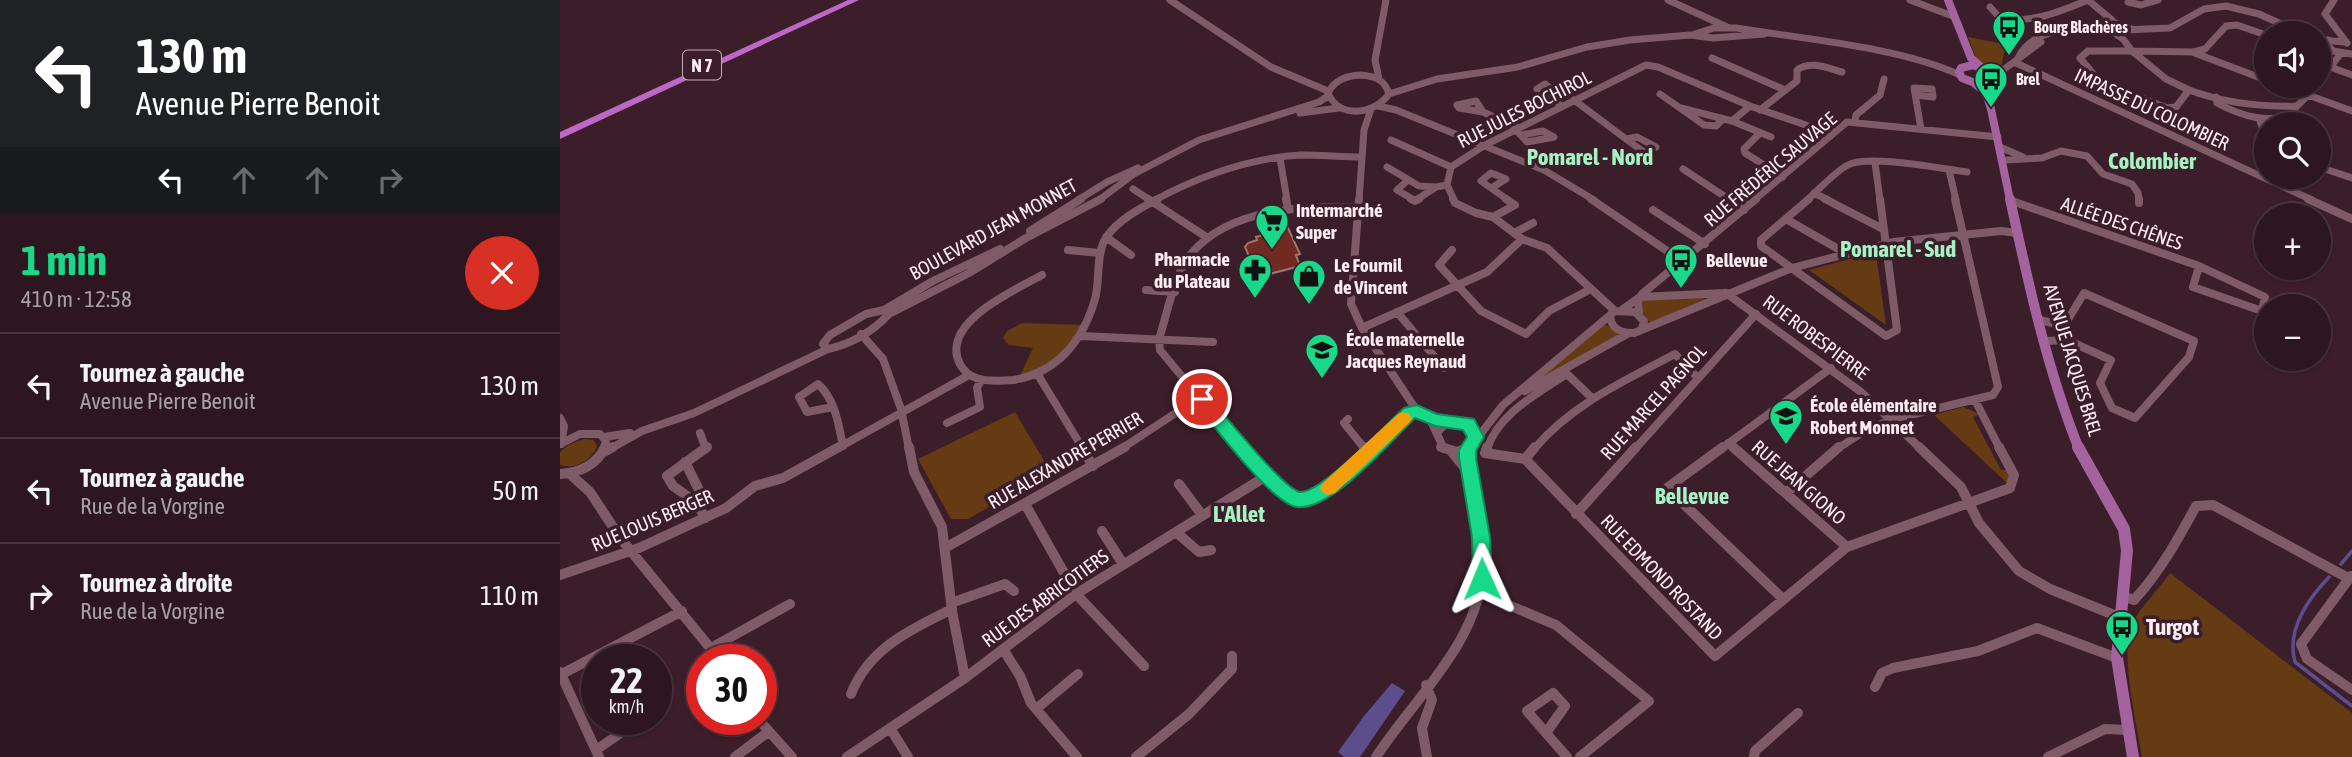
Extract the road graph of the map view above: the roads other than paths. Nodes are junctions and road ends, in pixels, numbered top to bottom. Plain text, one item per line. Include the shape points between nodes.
1 (855, 0) edge
2 (862, 0) edge
3 (1170, 0) edge
4 (1386, 0) edge
5 (1668, 0) edge
6 (1910, 0) edge
7 (1948, 0) edge
8 (2088, 0) edge
9 (2158, 0) edge
10 (2334, 0) edge
11 (2127, 2) dead end
12 (841, 4) edge
13 (1990, 7) dead end
14 (1955, 17) junction
15 (2272, 21) edge
16 (2106, 24) junction
17 (1716, 25) junction
18 (2123, 31) junction
19 (2254, 31) edge
20 (1749, 33) junction
21 (1703, 34) junction
22 (2332, 40) junction
23 (2350, 44) edge
24 (2132, 51) junction
25 (2192, 52) junction
26 (2337, 53) junction
27 (2352, 54) edge
28 (1712, 58) dead end
29 (1375, 60) junction
30 (2016, 60) junction
31 (2331, 65) edge
32 (1965, 67) junction
33 (2331, 67) edge
34 (1988, 71) junction
35 (1842, 72) dead end
36 (1361, 75) junction
37 (2254, 75) edge
38 (2352, 75) edge
39 (1294, 77) junction
40 (1437, 79) junction
41 (1884, 79) dead end
42 (1339, 80) junction
43 (1382, 81) junction
44 (1987, 89) junction
45 (1785, 90) junction
46 (2189, 90) junction
47 (1328, 93) junction
48 (1545, 94) dead end
49 (1660, 94) dead end
50 (1388, 97) junction
51 (1941, 97) dead end
52 (2216, 97) junction
53 (2304, 98) edge
54 (2316, 98) edge
55 (1574, 100) junction
56 (1562, 106) junction
57 (1750, 106) junction
58 (2295, 106) junction
59 (1339, 107) junction
60 (1375, 108) junction
61 (1396, 110) junction
62 (1760, 110) junction
63 (1352, 111) junction
64 (2352, 111) edge
65 (1483, 112) dead end
66 (2295, 112) edge
67 (2254, 119) edge
68 (1728, 120) junction
69 (1856, 121) junction
70 (1921, 129) junction
71 (560, 130) edge
72 (1364, 130) junction
73 (1518, 131) junction
74 (1759, 134) junction
75 (1832, 134) junction
76 (560, 136) edge
77 (1771, 137) dead end
78 (1626, 139) dead end
79 (1391, 140) dead end
80 (1485, 145) junction
81 (1188, 148) junction
82 (2001, 149) junction
83 (2015, 153) joint
84 (1362, 157) junction
85 (1280, 158) junction
86 (2024, 158) junction
87 (1875, 163) junction
88 (1387, 167) dead end
89 (1451, 167) junction
90 (1683, 169) dead end
91 (1949, 170) junction
92 (2331, 171) edge
93 (1967, 172) dead end
94 (1783, 177) junction
95 (2352, 178) edge
96 (1407, 181) junction
97 (1447, 185) junction
98 (1436, 187) junction
99 (1493, 187) dead end
100 (1133, 189) dead end
101 (1814, 193) junction
102 (2012, 201) junction
103 (1153, 203) junction
104 (2138, 203) dead end
105 (1357, 208) junction
106 (1288, 209) junction
107 (1653, 210) dead end
108 (1744, 210) junction
109 (2035, 210) junction
110 (2014, 213) junction
111 (1493, 217) junction
112 (1786, 219) junction
113 (2352, 219) edge
114 (1533, 223) dead end
115 (1883, 229) junction
116 (2017, 233) junction
117 (1966, 234) junction
118 (1518, 236) junction
119 (1106, 237) junction
120 (1208, 238) junction
121 (1705, 244) junction
122 (1886, 244) junction
123 (1068, 250) dead end
124 (1452, 250) dead end
125 (1099, 253) junction
126 (1847, 254) junction
127 (1131, 255) dead end
128 (1682, 261) junction
129 (2199, 266) junction
130 (1792, 268) junction
131 (1042, 275) dead end
132 (1458, 287) junction
133 (1146, 290) dead end
134 (1590, 290) junction
135 (1175, 292) junction
136 (1726, 293) junction
137 (1640, 297) junction
138 (886, 312) junction
139 (1397, 312) junction
140 (1616, 312) junction
141 (1639, 313) junction
142 (1756, 314) junction
143 (2040, 320) junction
144 (2064, 326) junction
145 (1362, 328) junction
146 (1642, 328) junction
147 (1629, 333) junction
148 (861, 334) junction
149 (1081, 337) junction
150 (1158, 339) junction
151 (2067, 340) junction
152 (2046, 341) junction
153 (1213, 342) dead end
154 (825, 346) junction
155 (1444, 368) dead end
156 (1831, 369) junction
157 (969, 375) junction
158 (1038, 375) junction
159 (1698, 378) junction
160 (981, 380) junction
161 (1200, 397) junction
162 (1592, 398) junction
163 (1512, 399) junction
164 (1975, 400) junction
165 (833, 407) dead end
166 (1417, 411) junction
167 (902, 413) junction
168 (1429, 417) junction
169 (1348, 419) dead end
170 (1489, 419) junction
171 (1891, 420) junction
172 (562, 422) edge
173 (1447, 422) junction
174 (947, 423) dead end
175 (1468, 424) junction
176 (642, 431) junction
177 (700, 433) dead end
178 (1437, 433) junction
179 (580, 434) junction
180 (604, 436) junction
181 (1476, 437) junction
182 (1728, 443) junction
183 (560, 444) edge
184 (843, 446) junction
185 (1468, 450) junction
186 (604, 452) junction
187 (1368, 452) junction
188 (1452, 452) junction
189 (1525, 459) junction
190 (685, 462) junction
191 (591, 464) junction
192 (1093, 466) junction
193 (1469, 473) junction
194 (565, 474) edge
195 (1268, 475) junction
196 (1179, 484) dead end
197 (590, 492) junction
198 (1786, 493) junction
199 (697, 503) junction
200 (1025, 504) junction
201 (1966, 504) junction
202 (1576, 514) junction
203 (1202, 515) junction
204 (705, 518) junction
205 (1102, 531) dead end
206 (1176, 532) junction
207 (1847, 547) junction
208 (945, 548) junction
209 (1211, 550) dead end
210 (631, 551) junction
211 (1123, 564) junction
212 (560, 575) edge
213 (2350, 576) edge
214 (1014, 591) dead end
215 (1480, 593) junction
216 (1076, 594) junction
217 (2122, 596) junction
218 (1782, 598) junction
219 (790, 604) dead end
220 (952, 606) junction
221 (682, 611) junction
222 (2119, 617) junction
223 (708, 644) edge
224 (718, 644) edge
225 (1003, 649) junction
226 (1232, 656) dead end
227 (2118, 658) junction
228 (1144, 666) dead end
229 (560, 674) edge
230 (1078, 674) dead end
231 (965, 678) junction
232 (1426, 685) junction
233 (1875, 687) dead end
234 (2352, 690) edge
235 (851, 694) dead end
236 (1037, 709) junction
237 (1798, 713) dead end
238 (890, 728) junction
239 (2128, 730) junction
240 (1546, 733) dead end
241 (621, 735) edge
242 (764, 735) edge
243 (771, 735) edge
244 (598, 754) edge
245 (735, 757) edge
246 (792, 757) edge
247 (847, 757) edge
248 (908, 757) edge
249 (1077, 757) edge
250 (1136, 757) edge
251 (1376, 757) edge
252 (1427, 757) edge
253 (1567, 757) edge
254 (1580, 757) edge
255 (1754, 757) edge
256 (2048, 757) edge
257 (2133, 757) edge

1 - 12 highway, N 7
2 - 12 highway
3 - 39 street via 1271,67
4 - 29 street
5 - 17 street
6 - 14 street
7 - 14 main road
8 - 13 street via 2022,21 2000,18
8 - 16 street
9 - 11 street via 2141,5
10 - 22 street via 2325,14
12 - 71 highway, N 7
12 - 76 highway, N 7
14 - 32 main road
15 - 18 street via 2217,5 2165,30
16 - 18 street
16 - 18 street via 2114,21
16 - 30 street via 2048,38
17 - 20 street
17 - 21 street
18 - 24 street
19 - 25 street via 2226,26 2205,49
20 - 21 street
20 - 32 street
21 - 40 street via 1587,47 1518,67
22 - 23 street
22 - 26 street
24 - 25 street
24 - 46 street via 2159,77
24 - 46 street via 2088,51 2080,58 2100,82 2167,108 2176,107
25 - 37 street
26 - 27 street
26 - 31 street
28 - 45 street
29 - 36 street
29 - 43 street
30 - 34 street via 2006,69
30 - 113 street, IMPASSE DU COLOMBIER
32 - 34 main road
32 - 44 main road via 1975,84
33 - 38 street
34 - 44 main road via 1994,82
35 - 45 street via 1807,63
36 - 42 street
36 - 43 street
39 - 42 street
39 - 47 street
40 - 43 street
40 - 50 street
41 - 69 street via 1880,94 1856,115
42 - 47 street
43 - 50 street
44 - 82 main road, AVENUE JACQUES BREL
45 - 62 street
46 - 52 street
47 - 59 street
47 - 81 street, BOULEVARD JEAN MONNET via 1319,102 1233,128
48 - 56 street
49 - 68 street via 1709,127
50 - 60 street
50 - 61 street
51 - 70 street via 1932,89 1914,88
52 - 58 street via 2256,107
52 - 67 street via 2217,103
53 - 58 street
54 - 64 street
55 - 56 street, RUE JULES BOCHIROL
55 - 57 street, RUE JULES BOCHIROL via 1646,65
55 - 78 street
56 - 73 street, RUE JULES BOCHIROL
57 - 62 street, RUE JULES BOCHIROL
57 - 68 street
58 - 66 street
59 - 63 street
59 - 81 street, BOULEVARD JEAN MONNET via 1272,119
60 - 61 street
60 - 63 street
60 - 72 street
61 - 80 street
62 - 75 street, RUE JULES BOCHIROL
63 - 72 street via 1362,119
65 - 73 street
68 - 74 street
69 - 70 street, RUE FRÉDÉRIC SAUVAGE
69 - 75 street, RUE FRÉDÉRIC SAUVAGE
70 - 82 street, RUE FRÉDÉRIC SAUVAGE
72 - 84 street
73 - 80 street, RUE JULES BOCHIROL
74 - 77 street
74 - 94 street via 1745,153
75 - 94 street, RUE FRÉDÉRIC SAUVAGE
79 - 89 street
80 - 89 street, RUE JULES BOCHIROL
80 - 128 street via 1554,176
81 - 138 street, BOULEVARD JEAN MONNET via 1134,174 1098,201 969,273
82 - 83 street
82 - 86 street, RUE FRÉDÉRIC SAUVAGE
82 - 102 main road, AVENUE JACQUES BREL
83 - 86 street
84 - 85 street
84 - 105 street
85 - 103 street via 1187,182
85 - 106 street
86 - 104 street, RUE FRÉDÉRIC SAUVAGE via 2060,151 2080,153 2103,174 2132,184
87 - 91 street
87 - 101 street via 1849,164
87 - 115 street
88 - 96 street
89 - 97 street, RUE JULES BOCHIROL
90 - 108 street
91 - 93 street
91 - 117 street
92 - 95 street
94 - 108 street, RUE FRÉDÉRIC SAUVAGE
96 - 98 street
96 - 98 street via 1397,190 1415,201
97 - 98 street
97 - 111 street via 1455,203
99 - 111 street via 1515,205
100 - 103 street
101 - 112 street
101 - 115 street
102 - 109 street, ALLÉE DES CHÊNES
102 - 110 main road, AVENUE JACQUES BREL
103 - 119 street
103 - 120 street
105 - 106 street
105 - 145 street via 1350,293
106 - 120 street via 1238,222
107 - 121 street
108 - 121 street, RUE FRÉDÉRIC SAUVAGE
109 - 110 street, ALLÉE DES CHÊNES
109 - 129 street, ALLÉE DES CHÊNES
110 - 116 main road, AVENUE JACQUES BREL
111 - 118 street
112 - 126 street
112 - 130 street via 1761,240 1761,246
114 - 118 street
115 - 122 street
116 - 117 street
116 - 143 main road, AVENUE JACQUES BREL
117 - 122 street
117 - 164 street via 1998,387 1993,395
118 - 132 street via 1487,272
118 - 134 street via 1547,248
119 - 125 street
119 - 127 street
120 - 135 street via 1192,252
121 - 128 street, RUE FRÉDÉRIC SAUVAGE
122 - 126 street
122 - 130 street via 1897,330 1891,335 1881,333
123 - 125 street
124 - 132 street via 1439,265
125 - 149 street via 1097,288
126 - 130 street
128 - 137 street, RUE FRÉDÉRIC SAUVAGE
129 - 129 street, ALLÉE DES CHÊNES via 2265,297 2262,311 2193,287
130 - 136 street
131 - 157 street via 968,322 955,354
132 - 134 street via 1481,310 1526,334 1549,312
132 - 139 street
133 - 135 street
134 - 140 street
135 - 150 street
136 - 137 street
136 - 142 street, RUE ROBESPIERRE
136 - 146 street
137 - 140 street
137 - 141 street
138 - 148 street, BOULEVARD JEAN MONNET via 880,323
138 - 154 street, BOULEVARD JEAN MONNET via 866,314 830,335
139 - 145 street
139 - 155 street
140 - 141 street
140 - 147 street via 1612,327
140 - 163 street
141 - 146 street
142 - 156 street, RUE ROBESPIERRE
142 - 159 street, RUE MARCEL PAGNOL
143 - 144 street
143 - 152 main road, AVENUE JACQUES BREL
144 - 151 street
144 - 151 street via 2084,293 2194,341 2189,357 2135,418 2112,408 2100,383 2111,360
145 - 166 street
146 - 147 street
147 - 163 street
148 - 154 street, BOULEVARD JEAN MONNET via 842,346
148 - 167 street via 883,359
149 - 150 street
149 - 158 street via 1072,351
150 - 153 street
150 - 161 street via 1166,360
151 - 152 street
152 - 217 main road, AVENUE JACQUES BREL via 2073,434 2124,529 2127,551
154 - 176 street, BOULEVARD JEAN MONNET via 694,413
156 - 171 street, RUE ROBESPIERRE
156 - 182 street
157 - 160 street
157 - 167 street, RUE LOUIS BERGER
158 - 160 street
158 - 192 street
159 - 162 street via 1675,354
159 - 202 street, RUE MARCEL PAGNOL
160 - 174 street via 977,388 980,407
161 - 192 street, RUE ALEXANDRE PERRIER
161 - 195 street
162 - 189 street via 1550,429
162 - 189 street via 1567,374 1513,413 1495,431 1485,453
163 - 170 street
164 - 171 street
164 - 201 street, RUE EDMOND ROSTAND via 2014,475 2010,488
165 - 184 street
166 - 168 street
166 - 187 street
167 - 184 street, RUE LOUIS BERGER
167 - 208 street via 914,472 942,527
168 - 173 street
168 - 178 street
169 - 187 street via 1344,423
170 - 175 street
170 - 181 street
171 - 198 street via 1850,440
171 - 201 street, RUE ROBESPIERRE via 1961,487
172 - 179 street
172 - 183 street
173 - 175 street
173 - 178 street
175 - 181 street
176 - 180 street, BOULEVARD JEAN MONNET
176 - 186 street, BOULEVARD JEAN MONNET
177 - 190 street via 707,448
178 - 188 street via 1441,447
179 - 180 street, BOULEVARD JEAN MONNET
179 - 183 street
180 - 186 street
181 - 185 street
182 - 198 street, RUE JEAN GIONO
182 - 218 street via 1667,488
184 - 204 street, RUE LOUIS BERGER via 783,478 755,486
185 - 188 street
185 - 193 street
186 - 191 street, BOULEVARD JEAN MONNET
187 - 195 street via 1332,486 1305,500 1291,498
188 - 193 street
189 - 202 street, RUE EDMOND ROSTAND
190 - 199 street via 700,492
190 - 199 street via 667,476
191 - 194 street, BOULEVARD JEAN MONNET
191 - 197 street
192 - 200 street, RUE ALEXANDRE PERRIER
193 - 215 street via 1481,537
194 - 197 street
195 - 203 street, RUE DES ABRICOTIERS
196 - 203 street
197 - 210 street
198 - 207 street, RUE JEAN GIONO
199 - 204 street
200 - 208 street, RUE ALEXANDRE PERRIER
200 - 216 street
201 - 207 street, RUE EDMOND ROSTAND
201 - 222 street, RUE ROBESPIERRE via 2025,575
202 - 218 street, RUE EDMOND ROSTAND via 1714,656
203 - 206 street, RUE DES ABRICOTIERS
204 - 210 street, RUE LOUIS BERGER
205 - 211 street
206 - 209 street via 1199,552
206 - 211 street, RUE DES ABRICOTIERS
207 - 218 street, RUE EDMOND ROSTAND
208 - 220 street
210 - 212 street, RUE LOUIS BERGER
210 - 221 street
211 - 216 street, RUE DES ABRICOTIERS
213 - 217 street via 2213,505 2196,506 2161,567 2134,600
213 - 234 street via 2301,644 2307,659
214 - 220 street via 1005,584
215 - 232 street via 1466,633
215 - 254 street via 1556,625 1649,701
216 - 225 street, RUE DES ABRICOTIERS
216 - 228 street
217 - 222 main road, AVENUE JACQUES BREL
219 - 224 street
220 - 231 street
220 - 235 street via 881,650 858,674
221 - 223 street
221 - 229 street
222 - 227 main road, AVENUE JACQUES BREL
225 - 231 street, RUE DES ABRICOTIERS
225 - 236 street
226 - 250 street via 1233,669 1189,714
227 - 233 street via 2037,628 1978,650 1893,668 1882,673
227 - 239 main road, AVENUE JACQUES BREL
229 - 244 street
230 - 236 street
231 - 238 street, RUE DES ABRICOTIERS
232 - 251 street
232 - 252 street via 1432,700 1422,728
236 - 249 street
237 - 255 street via 1755,751
238 - 247 street, RUE DES ABRICOTIERS
238 - 248 street
239 - 256 street via 2105,729
239 - 257 main road, AVENUE JACQUES BREL
240 - 253 street
241 - 244 street
242 - 245 street
243 - 246 street

